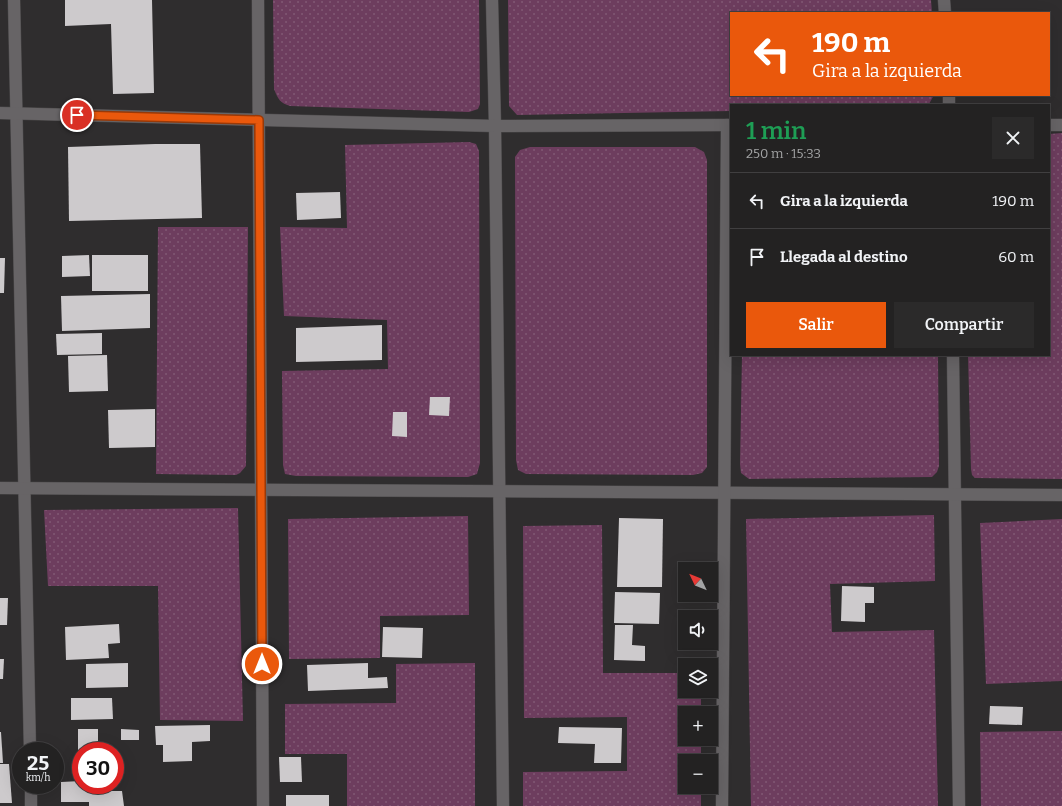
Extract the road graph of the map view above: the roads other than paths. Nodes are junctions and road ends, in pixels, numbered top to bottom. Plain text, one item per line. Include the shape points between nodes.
1 (14, 0) edge
2 (258, 0) edge
3 (492, 0) edge
4 (944, 0) edge
5 (945, 12) edge
6 (0, 113) edge
7 (17, 114) junction
8 (259, 120) junction
9 (729, 125) edge
10 (1050, 125) edge
11 (1062, 125) edge
12 (495, 126) junction
13 (953, 356) edge
14 (0, 488) edge
15 (25, 489) junction
16 (261, 490) junction
17 (499, 492) junction
18 (724, 493) junction
19 (955, 494) junction
20 (1062, 494) edge
21 (30, 742) edge
22 (31, 794) edge
23 (31, 806) edge
24 (263, 806) edge
25 (503, 806) edge
26 (722, 806) edge
27 (959, 806) edge

1 - 7 street
2 - 8 street
3 - 12 street
4 - 5 street
6 - 7 street
7 - 8 street
7 - 15 street
8 - 12 street
8 - 16 street
9 - 12 street
9 - 18 street
10 - 11 street
12 - 17 street
13 - 19 street
14 - 15 street
15 - 16 street
15 - 21 street
16 - 17 street
16 - 24 street
17 - 18 street
17 - 25 street
18 - 19 street
18 - 26 street
19 - 20 street
19 - 27 street
22 - 23 street

